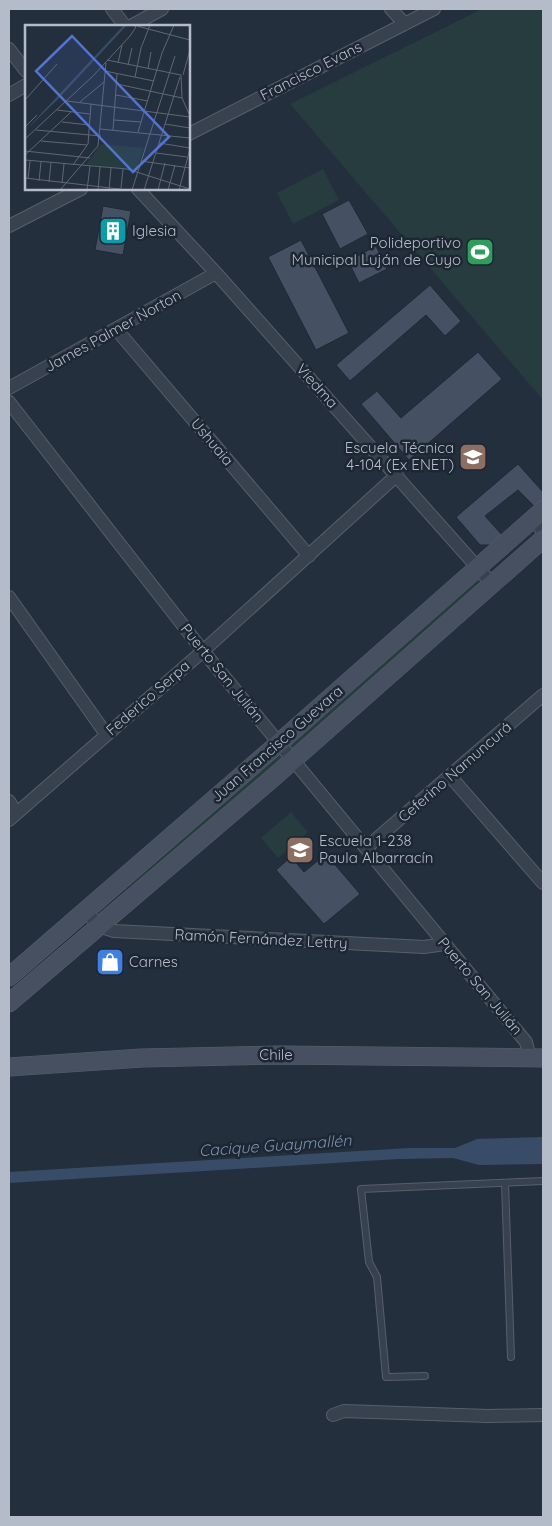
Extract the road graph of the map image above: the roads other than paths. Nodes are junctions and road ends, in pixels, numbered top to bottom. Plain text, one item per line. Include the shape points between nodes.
1 (112, 9) edge
2 (162, 9) edge
3 (391, 9) edge
4 (434, 9) edge
5 (404, 24) junction
6 (125, 25) edge
7 (133, 25) edge
8 (9, 49) edge
9 (25, 71) edge
10 (25, 86) edge
11 (9, 95) edge
12 (190, 133) edge
13 (79, 190) edge
14 (139, 190) edge
15 (9, 226) edge
16 (216, 273) junction
17 (116, 329) junction
18 (9, 388) edge
19 (9, 402) edge
20 (397, 475) junction
21 (540, 520) edge
22 (543, 540) edge
23 (308, 556) junction
24 (477, 567) junction
25 (494, 584) junction
26 (9, 597) edge
27 (203, 651) junction
28 (541, 701) edge
29 (106, 734) junction
30 (279, 743) junction
31 (293, 760) junction
32 (450, 776) junction
33 (9, 801) edge
34 (13, 816) edge
35 (366, 848) junction
36 (543, 883) edge
37 (85, 910) junction
38 (99, 926) junction
39 (446, 944) junction
40 (9, 977) edge
41 (10, 1000) edge
42 (537, 1058) edge
43 (9, 1067) edge
44 (543, 1181) edge
45 (505, 1183) junction
46 (511, 1357) dead end
47 (425, 1376) dead end
48 (333, 1415) dead end
49 (543, 1415) edge

1 - 6 street
2 - 7 street
3 - 5 street
4 - 5 street, Francisco Evans
5 - 12 street, Francisco Evans
8 - 9 street
10 - 11 street
13 - 15 street
14 - 16 street, Viedma
16 - 17 street, James Palmer Norton
16 - 20 street, Viedma
17 - 18 street, James Palmer Norton
17 - 23 street, Ushuaia
19 - 27 street, Puerto San Julián
20 - 23 street, Federico Serpa
20 - 24 street, Viedma
21 - 24 street, Juan Francisco Guevara
22 - 25 street, Juan Francisco Guevara
23 - 27 street, Federico Serpa
24 - 25 street, Viedma
24 - 30 street, Juan Francisco Guevara
25 - 31 street, Juan Francisco Guevara
26 - 29 street
27 - 29 street, Federico Serpa
27 - 30 street, Puerto San Julián
28 - 32 street, Ceferino Namuncurá
29 - 34 street, Federico Serpa
30 - 31 street, Puerto San Julián
30 - 37 street, Juan Francisco Guevara
31 - 35 street, Puerto San Julián
31 - 38 street, Juan Francisco Guevara
32 - 35 street, Ceferino Namuncurá
32 - 36 street
33 - 34 street
35 - 39 street, Puerto San Julián
37 - 38 street
37 - 40 street, Juan Francisco Guevara
38 - 39 street, Ramón Fernández Lettry via 114,932 424,947
38 - 41 street, Juan Francisco Guevara
39 - 42 street, Puerto San Julián
42 - 43 street, Chile via 281,1055 142,1058
44 - 45 lane
45 - 46 lane
45 - 47 lane via 362,1189 369,1262 377,1277 386,1377
48 - 49 street via 344,1411

